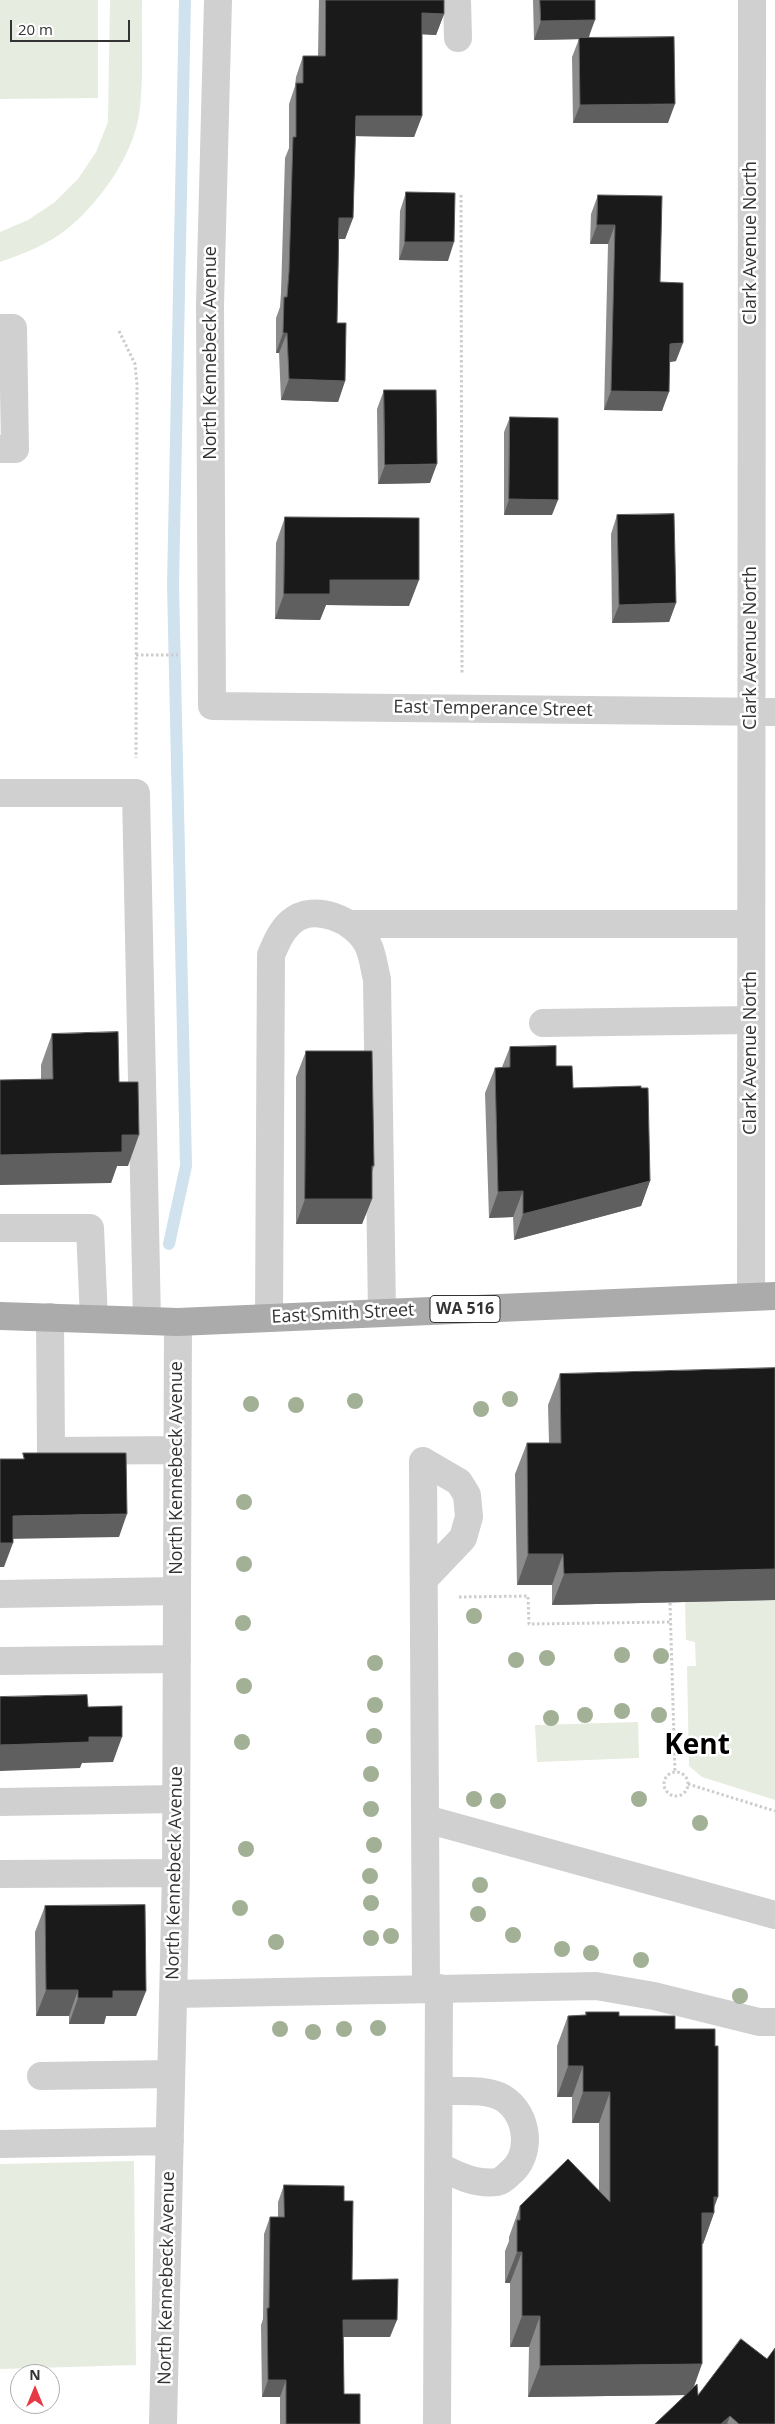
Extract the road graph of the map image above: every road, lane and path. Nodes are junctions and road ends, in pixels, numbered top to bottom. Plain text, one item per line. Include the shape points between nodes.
1 (218, 0) edge
2 (458, 0) edge
3 (752, 0) edge
4 (458, 38) dead end
5 (461, 195) dead end
6 (0, 328) edge
7 (119, 331) dead end
8 (0, 449) edge
9 (212, 706) joint
10 (462, 709) junction
11 (763, 712) edge
12 (0, 792) edge
13 (136, 793) junction
14 (349, 924) junction
15 (751, 924) junction
16 (751, 1020) junction
17 (543, 1023) dead end
18 (0, 1228) edge
19 (763, 1296) edge
20 (382, 1312) junction
21 (0, 1316) edge
22 (50, 1317) junction
23 (269, 1318) junction
24 (94, 1319) junction
25 (147, 1321) junction
26 (178, 1322) junction
27 (178, 1450) junction
28 (424, 1588) joint
29 (177, 1591) junction
30 (0, 1594) edge
31 (670, 1603) edge
32 (671, 1622) junction
33 (177, 1660) junction
34 (0, 1661) edge
35 (675, 1772) junction
36 (688, 1784) junction
37 (176, 1799) junction
38 (0, 1802) edge
39 (775, 1811) edge
40 (426, 1819) junction
41 (176, 1873) junction
42 (0, 1874) edge
43 (775, 1915) edge
44 (433, 1988) junction
45 (173, 1994) junction
46 (775, 2022) edge
47 (171, 2074) junction
48 (41, 2076) dead end
49 (438, 2091) junction
50 (170, 2141) junction
51 (0, 2144) edge
52 (438, 2166) junction
53 (163, 2424) edge
54 (437, 2424) edge

1 - 9 street, North Kennebeck Avenue via 210,305
2 - 4 street
3 - 11 street, Clark Avenue North
5 - 10 path
6 - 8 street via 13,328 14,449
7 - 13 path via 135,364 137,384
9 - 10 street, East Temperance Street
10 - 11 street, East Temperance Street
11 - 15 street, Clark Avenue North
12 - 13 street
13 - 25 street
14 - 15 street
14 - 20 street via 368,944 377,979
14 - 23 street via 333,916 309,914 292,921 277,938 272,955
15 - 16 street, Clark Avenue North
16 - 17 street
16 - 19 street, Clark Avenue North
18 - 24 street via 90,1228
19 - 20 main road, East Smith Street / WA 516
20 - 23 main road, East Smith Street / WA 516
21 - 22 main road, East Smith Street / WA 516
22 - 24 main road, East Smith Street / WA 516
22 - 27 street via 51,1451
23 - 26 main road, East Smith Street / WA 516
24 - 25 main road, East Smith Street / WA 516
25 - 26 main road, East Smith Street / WA 516
26 - 27 street, North Kennebeck Avenue
27 - 29 street, North Kennebeck Avenue
28 - 32 path via 528,1596 529,1624
28 - 40 street
29 - 30 street
29 - 33 street, North Kennebeck Avenue
31 - 32 path
32 - 35 path
33 - 34 street
33 - 37 street, North Kennebeck Avenue
35 - 36 path via 684,1775
35 - 36 path via 664,1780 667,1793 681,1795
36 - 39 path
37 - 38 street
37 - 41 street, North Kennebeck Avenue
40 - 43 street
40 - 44 street
41 - 42 street
41 - 45 street, North Kennebeck Avenue
44 - 45 street
44 - 46 street via 596,1986 654,1996 759,2022
44 - 49 street
45 - 47 street, North Kennebeck Avenue
47 - 48 street
47 - 50 street, North Kennebeck Avenue
49 - 52 street
49 - 52 street via 476,2092 502,2098 517,2111 526,2135 523,2158 514,2171 499,2182 479,2182
50 - 51 street
50 - 53 street, North Kennebeck Avenue
52 - 54 street

